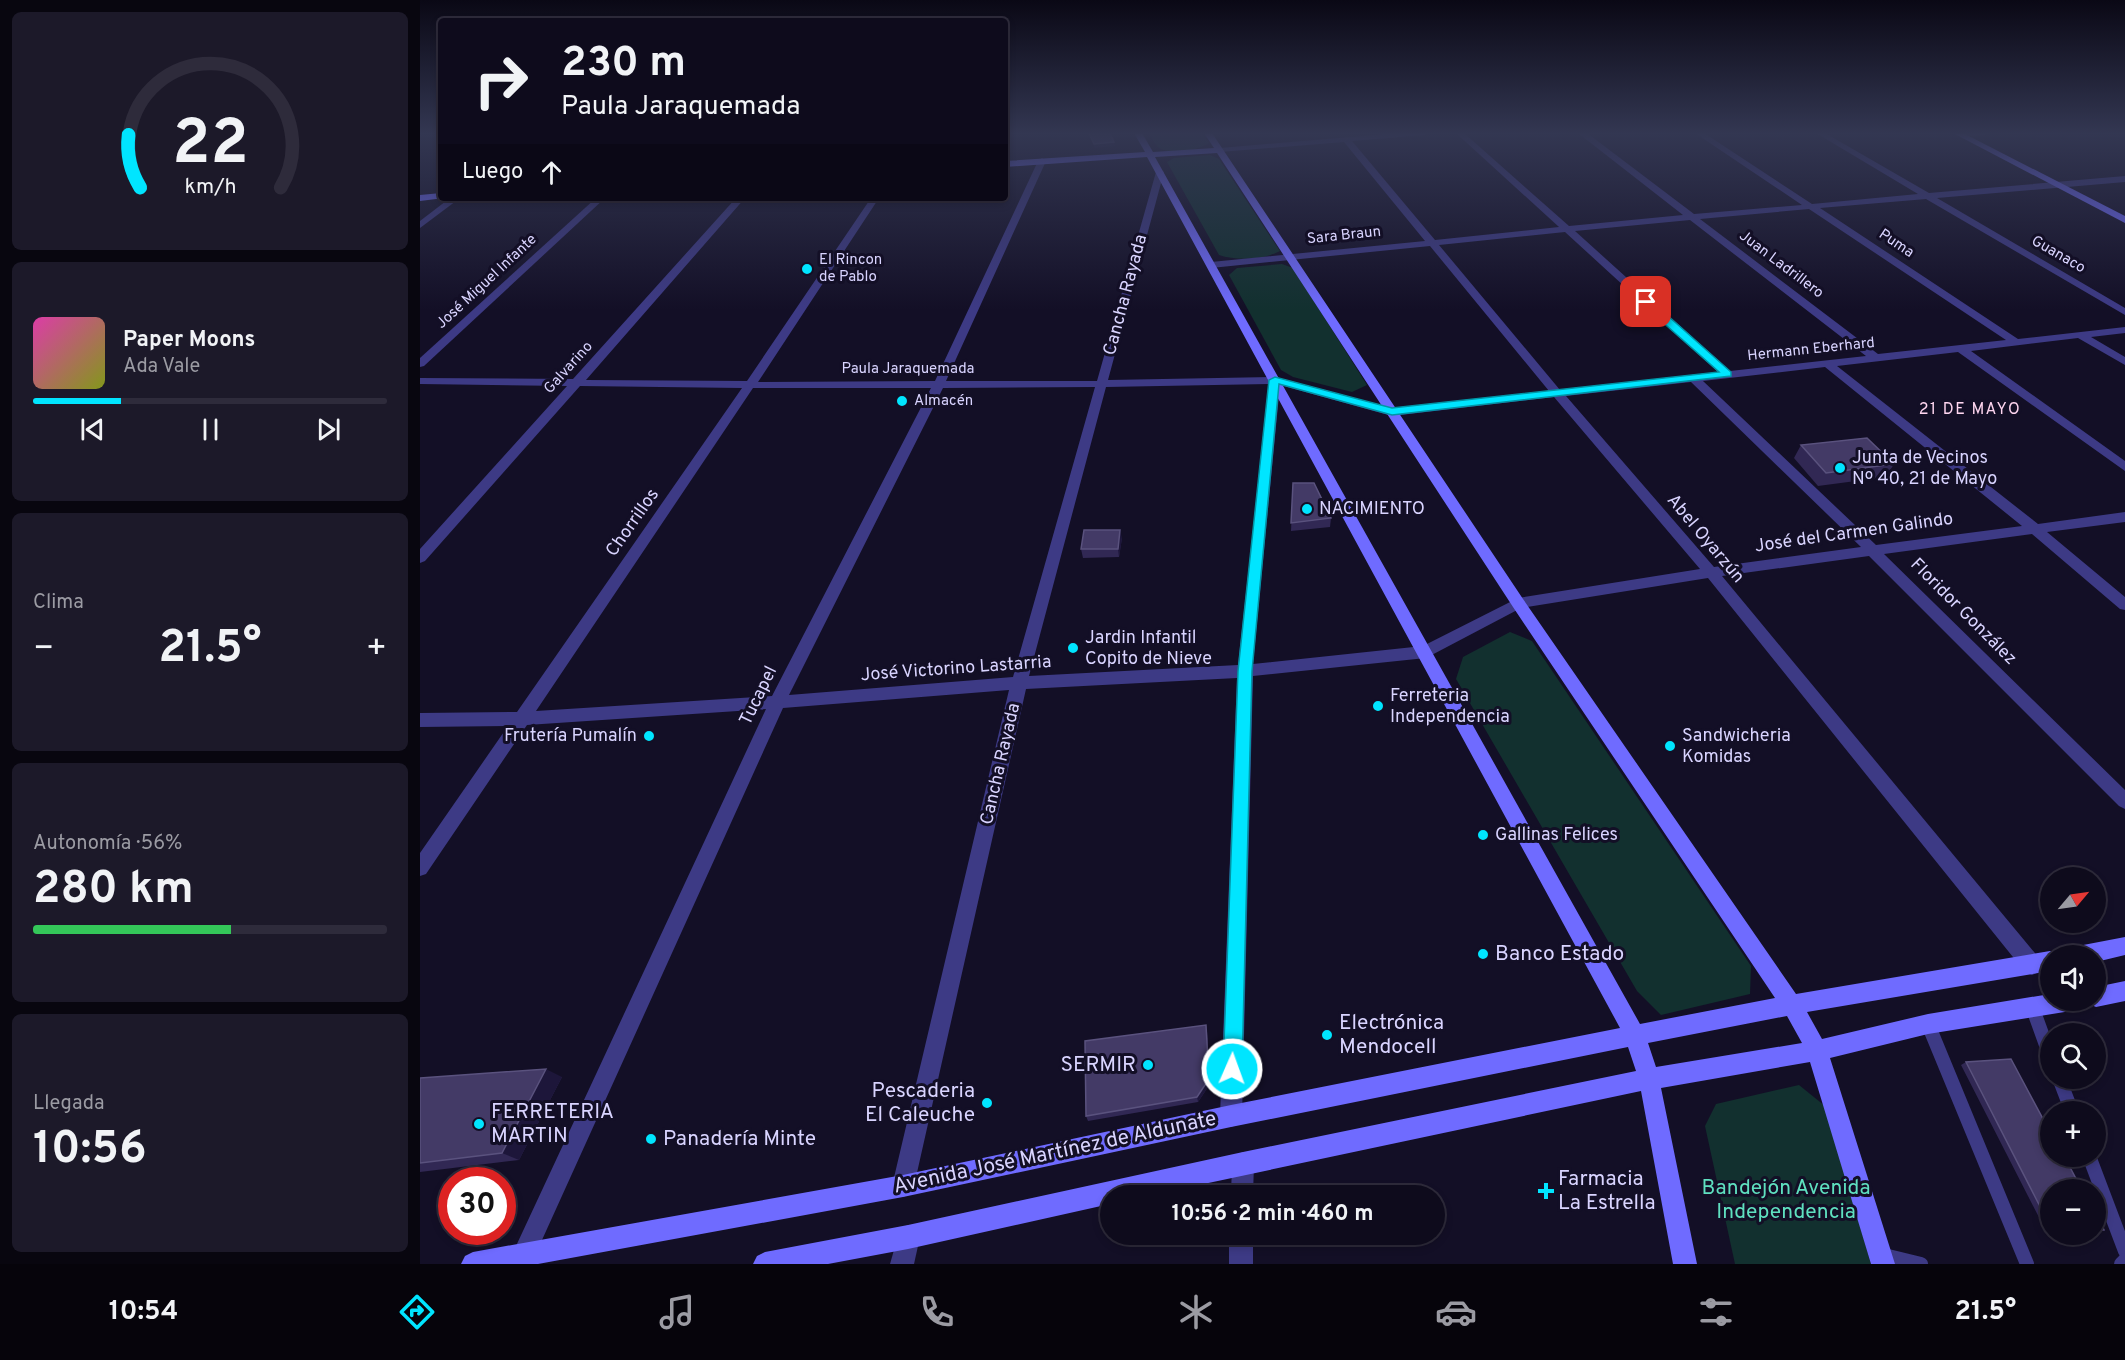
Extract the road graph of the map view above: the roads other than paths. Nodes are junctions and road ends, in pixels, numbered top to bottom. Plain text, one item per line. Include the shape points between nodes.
1 (1028, 192) edge
2 (1154, 192) edge
3 (1171, 192) edge
4 (1248, 192) edge
5 (1390, 192) edge
6 (1524, 192) edge
7 (1659, 192) edge
8 (1790, 192) edge
9 (1921, 192) edge
10 (1958, 192) edge
11 (2072, 192) edge
12 (1926, 195) junction
13 (438, 196) edge
14 (420, 198) edge
15 (452, 201) edge
16 (598, 201) edge
17 (738, 201) edge
18 (873, 201) edge
19 (1812, 206) junction
20 (1691, 217) junction
21 (2125, 220) edge
22 (420, 225) edge
23 (1564, 229) junction
24 (1431, 242) junction
25 (1291, 256) junction
26 (1211, 265) junction
27 (2125, 312) edge
28 (2125, 330) edge
29 (2080, 334) junction
30 (2016, 342) junction
31 (1960, 348) junction
32 (1875, 357) junction
33 (2125, 362) edge
34 (1827, 363) junction
35 (420, 364) edge
36 (1727, 374) junction
37 (1694, 378) junction
38 (1275, 380) junction
39 (420, 381) edge
40 (577, 382) junction
41 (939, 384) junction
42 (1101, 384) junction
43 (750, 385) junction
44 (1557, 393) junction
45 (1392, 412) junction
46 (2125, 467) edge
47 (2125, 517) edge
48 (2035, 529) junction
49 (1872, 550) junction
50 (420, 558) edge
51 (1711, 573) junction
52 (1518, 603) junction
53 (2125, 605) edge
54 (1426, 652) junction
55 (1245, 671) junction
56 (1019, 683) junction
57 (777, 702) junction
58 (520, 719) junction
59 (420, 720) edge
60 (2125, 801) edge
61 (420, 868) edge
62 (2125, 946) edge
63 (2106, 950) edge
64 (2040, 962) edge
65 (2040, 963) edge
66 (2125, 991) edge
67 (2106, 995) edge
68 (1792, 1005) junction
69 (2040, 1008) edge
70 (2033, 1009) junction
71 (1928, 1024) junction
72 (2040, 1028) edge
73 (1635, 1035) junction
74 (1817, 1050) junction
75 (1649, 1079) junction
76 (1231, 1116) junction
77 (1243, 1163) junction
78 (2093, 1167) edge
79 (1242, 1185) edge
80 (903, 1186) junction
81 (908, 1238) junction
82 (1241, 1245) edge
83 (2125, 1251) edge
84 (524, 1254) junction
85 (1881, 1259) edge
86 (2125, 1260) edge
87 (473, 1264) edge
88 (765, 1264) edge
89 (902, 1264) edge
90 (1241, 1264) edge
91 (1685, 1264) edge
92 (1921, 1264) edge
93 (2027, 1264) edge
94 (2121, 1264) edge

1 - 41 street, Tucapel
2 - 42 street, Cancha Rayada
3 - 26 main road
4 - 25 main road
5 - 24 street, Abel Oyarzún
6 - 23 street
7 - 20 street, Juan Ladrillero
8 - 19 street, Puma
9 - 12 street, Guanaco
10 - 12 street, Sara Braun
11 - 21 main road
12 - 19 street, Sara Braun
12 - 27 street, Guanaco
13 - 14 main road
15 - 22 street
16 - 35 street, José Miguel Infante
17 - 40 street, Galvarino
18 - 43 street, Chorrillos
19 - 20 street, Sara Braun
19 - 30 street, Puma
20 - 23 street, Sara Braun
20 - 32 street, Juan Ladrillero
23 - 24 street, Sara Braun
23 - 36 street
24 - 25 street, Sara Braun
24 - 44 street, Abel Oyarzún
25 - 26 street, Sara Braun
25 - 45 main road
26 - 38 main road
28 - 29 street, Hermann Eberhard
29 - 30 street, Hermann Eberhard
29 - 33 street
30 - 31 street, Hermann Eberhard
31 - 32 street, Hermann Eberhard
31 - 46 street
32 - 34 street, Hermann Eberhard
34 - 36 street, Hermann Eberhard
34 - 48 street
36 - 37 street, Hermann Eberhard
37 - 44 street, Hermann Eberhard
37 - 49 street, Floridor González
38 - 42 street, Paula Jaraquemada
38 - 45 street, Paula Jaraquemada
38 - 54 main road
38 - 55 street
39 - 40 street, Paula Jaraquemada
40 - 43 street, Paula Jaraquemada
40 - 50 street, Galvarino
41 - 42 street, Paula Jaraquemada
41 - 43 street, Paula Jaraquemada
41 - 57 street, Tucapel
42 - 56 street, Cancha Rayada
43 - 58 street, Chorrillos
44 - 45 street, Hermann Eberhard
44 - 51 street, Abel Oyarzún
45 - 52 main road
47 - 48 street, José del Carmen Galindo
48 - 49 street, José del Carmen Galindo
48 - 53 street
49 - 51 street, José del Carmen Galindo
49 - 60 street, Floridor González
51 - 52 street, José del Carmen Galindo
51 - 64 street, Abel Oyarzún
52 - 54 street, José Victorino Lastarria
52 - 68 main road
54 - 55 street, José Victorino Lastarria
54 - 73 main road
55 - 56 street, José Victorino Lastarria
55 - 76 street
56 - 57 street, José Victorino Lastarria
56 - 80 street, Cancha Rayada
57 - 58 street, José Victorino Lastarria
57 - 84 street, Tucapel
58 - 59 street, José Victorino Lastarria
58 - 61 street, Chorrillos
62 - 63 main road
65 - 68 main road, Avenida José Martínez de Aldunate
66 - 67 main road
68 - 73 main road, Avenida José Martínez de Aldunate
68 - 74 main road
69 - 70 main road
70 - 71 main road
70 - 72 lane
71 - 74 main road
71 - 93 lane
73 - 75 main road
73 - 76 main road, Avenida José Martínez de Aldunate
74 - 75 main road
74 - 85 main road
75 - 77 main road
75 - 91 main road
76 - 80 main road, Avenida José Martínez de Aldunate
77 - 79 street
77 - 81 main road
78 - 83 lane
80 - 84 main road, Avenida José Martínez de Aldunate
81 - 88 main road
81 - 89 street
82 - 90 street
84 - 87 main road, Avenida José Martínez de Aldunate
85 - 92 lane
86 - 94 lane

